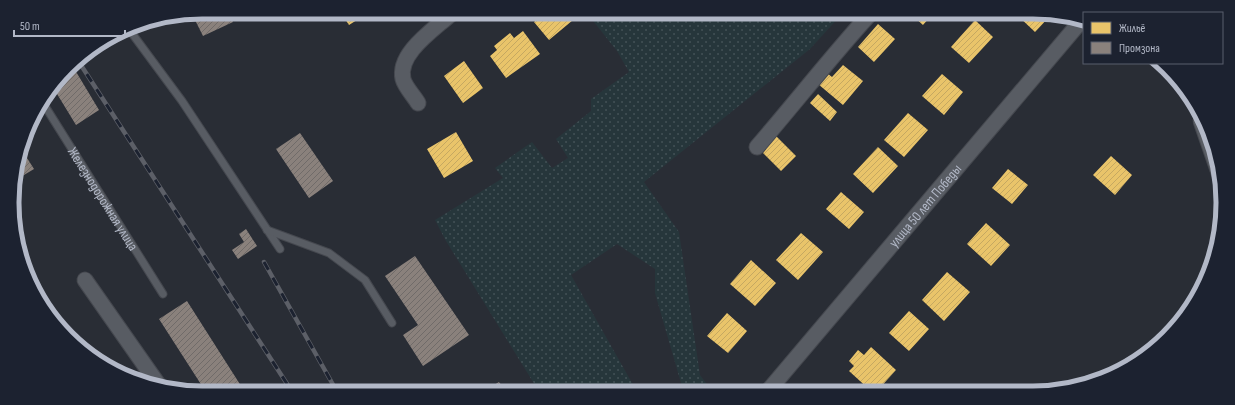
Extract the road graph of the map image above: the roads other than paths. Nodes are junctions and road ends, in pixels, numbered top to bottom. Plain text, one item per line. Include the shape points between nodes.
1 (445, 19) edge
2 (865, 19) edge
3 (1077, 25) edge
4 (132, 33) edge
5 (418, 103) dead end
6 (46, 108) edge
7 (757, 147) dead end
8 (267, 230) junction
9 (280, 249) dead end
10 (84, 280) dead end
11 (163, 294) dead end
12 (392, 323) dead end
13 (155, 380) edge
14 (772, 386) edge

1 - 5 street via 410,51 402,67 403,81
2 - 7 street via 830,57 800,98
3 - 14 street, улица 50 лет Победы
4 - 8 lane via 182,101
6 - 11 lane, Железнодорожная улица
8 - 9 lane
8 - 12 lane via 329,253 364,280
10 - 13 street

